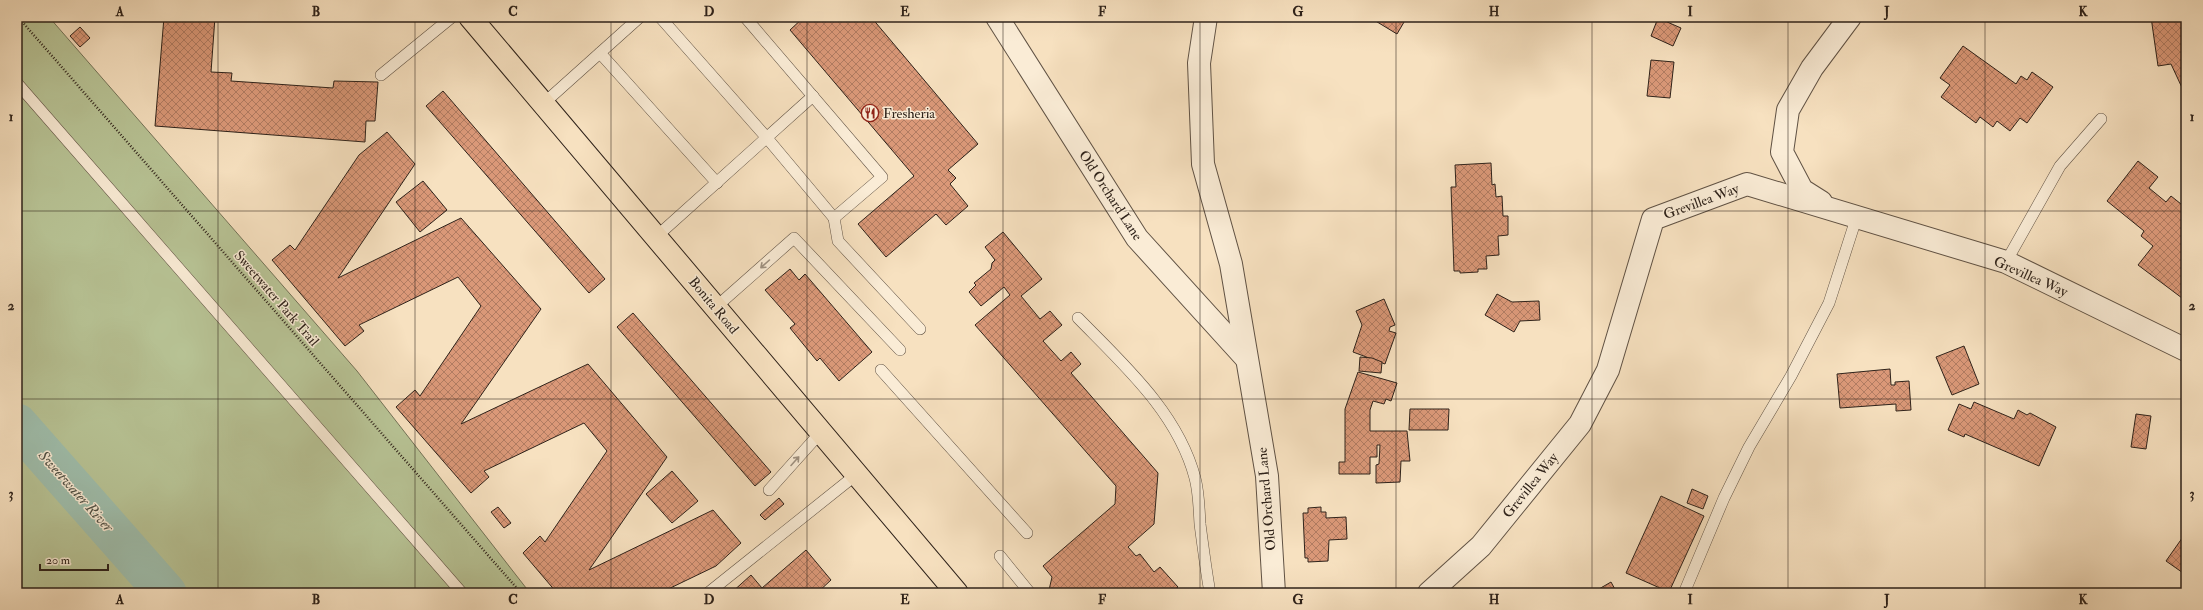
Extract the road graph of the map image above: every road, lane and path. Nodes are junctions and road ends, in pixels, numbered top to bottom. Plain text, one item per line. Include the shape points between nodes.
1 (18, 17) edge
2 (452, 17) edge
3 (470, 17) edge
4 (640, 17) edge
5 (660, 17) edge
6 (745, 17) edge
7 (997, 17) edge
8 (1206, 17) edge
9 (1850, 17) edge
10 (600, 53) junction
11 (381, 75) dead end
12 (17, 83) edge
13 (814, 96) junction
14 (543, 104) junction
15 (2101, 118) dead end
16 (767, 138) junction
17 (717, 183) junction
18 (1828, 207) junction
19 (1857, 216) junction
20 (834, 218) junction
21 (656, 237) junction
22 (2006, 262) junction
23 (716, 307) junction
24 (1078, 318) dead end
25 (920, 329) dead end
26 (900, 350) dead end
27 (2186, 350) edge
28 (1246, 358) junction
29 (881, 370) dead end
30 (821, 432) junction
31 (856, 474) junction
32 (769, 490) dead end
33 (1027, 533) dead end
34 (1000, 556) dead end
35 (462, 593) edge
36 (521, 593) edge
37 (708, 593) edge
38 (957, 593) edge
39 (1030, 593) edge
40 (1210, 593) edge
41 (1274, 593) edge
42 (1429, 593) edge
43 (1684, 593) edge

1 - 36 path, Sweetwater Park Trail
2 - 11 lane
3 - 14 main road, Bonita Road
4 - 10 lane
5 - 16 lane
6 - 13 lane
7 - 28 street, Old Orchard Lane via 1137,238
8 - 28 street, Old Orchard Lane via 1200,63 1203,164 1231,264
9 - 18 street via 1812,68 1788,110 1782,152 1802,190
10 - 14 lane
10 - 17 lane
12 - 35 lane
13 - 16 lane
13 - 20 lane via 882,177
14 - 21 main road, Bonita Road
15 - 22 lane via 2060,166
16 - 17 lane
16 - 20 lane
17 - 21 lane
18 - 19 street, Grevillea Way
18 - 42 street, Grevillea Way via 1747,184 1653,219 1608,370 1580,424 1481,546
19 - 22 street, Grevillea Way
19 - 43 lane via 1829,303 1791,376 1749,447 1724,498
20 - 25 lane via 838,241
21 - 23 main road, Bonita Road
22 - 27 street, Grevillea Way
26 -> 23 lane via 794,238
23 - 30 main road, Bonita Road
24 - 40 lane via 1167,416 1188,457 1196,480 1203,554
28 - 41 street, Old Orchard Lane via 1267,476
29 - 33 lane
30 - 31 main road, Bonita Road
32 -> 30 lane
31 - 37 lane
31 - 38 main road, Bonita Road
34 - 39 lane

